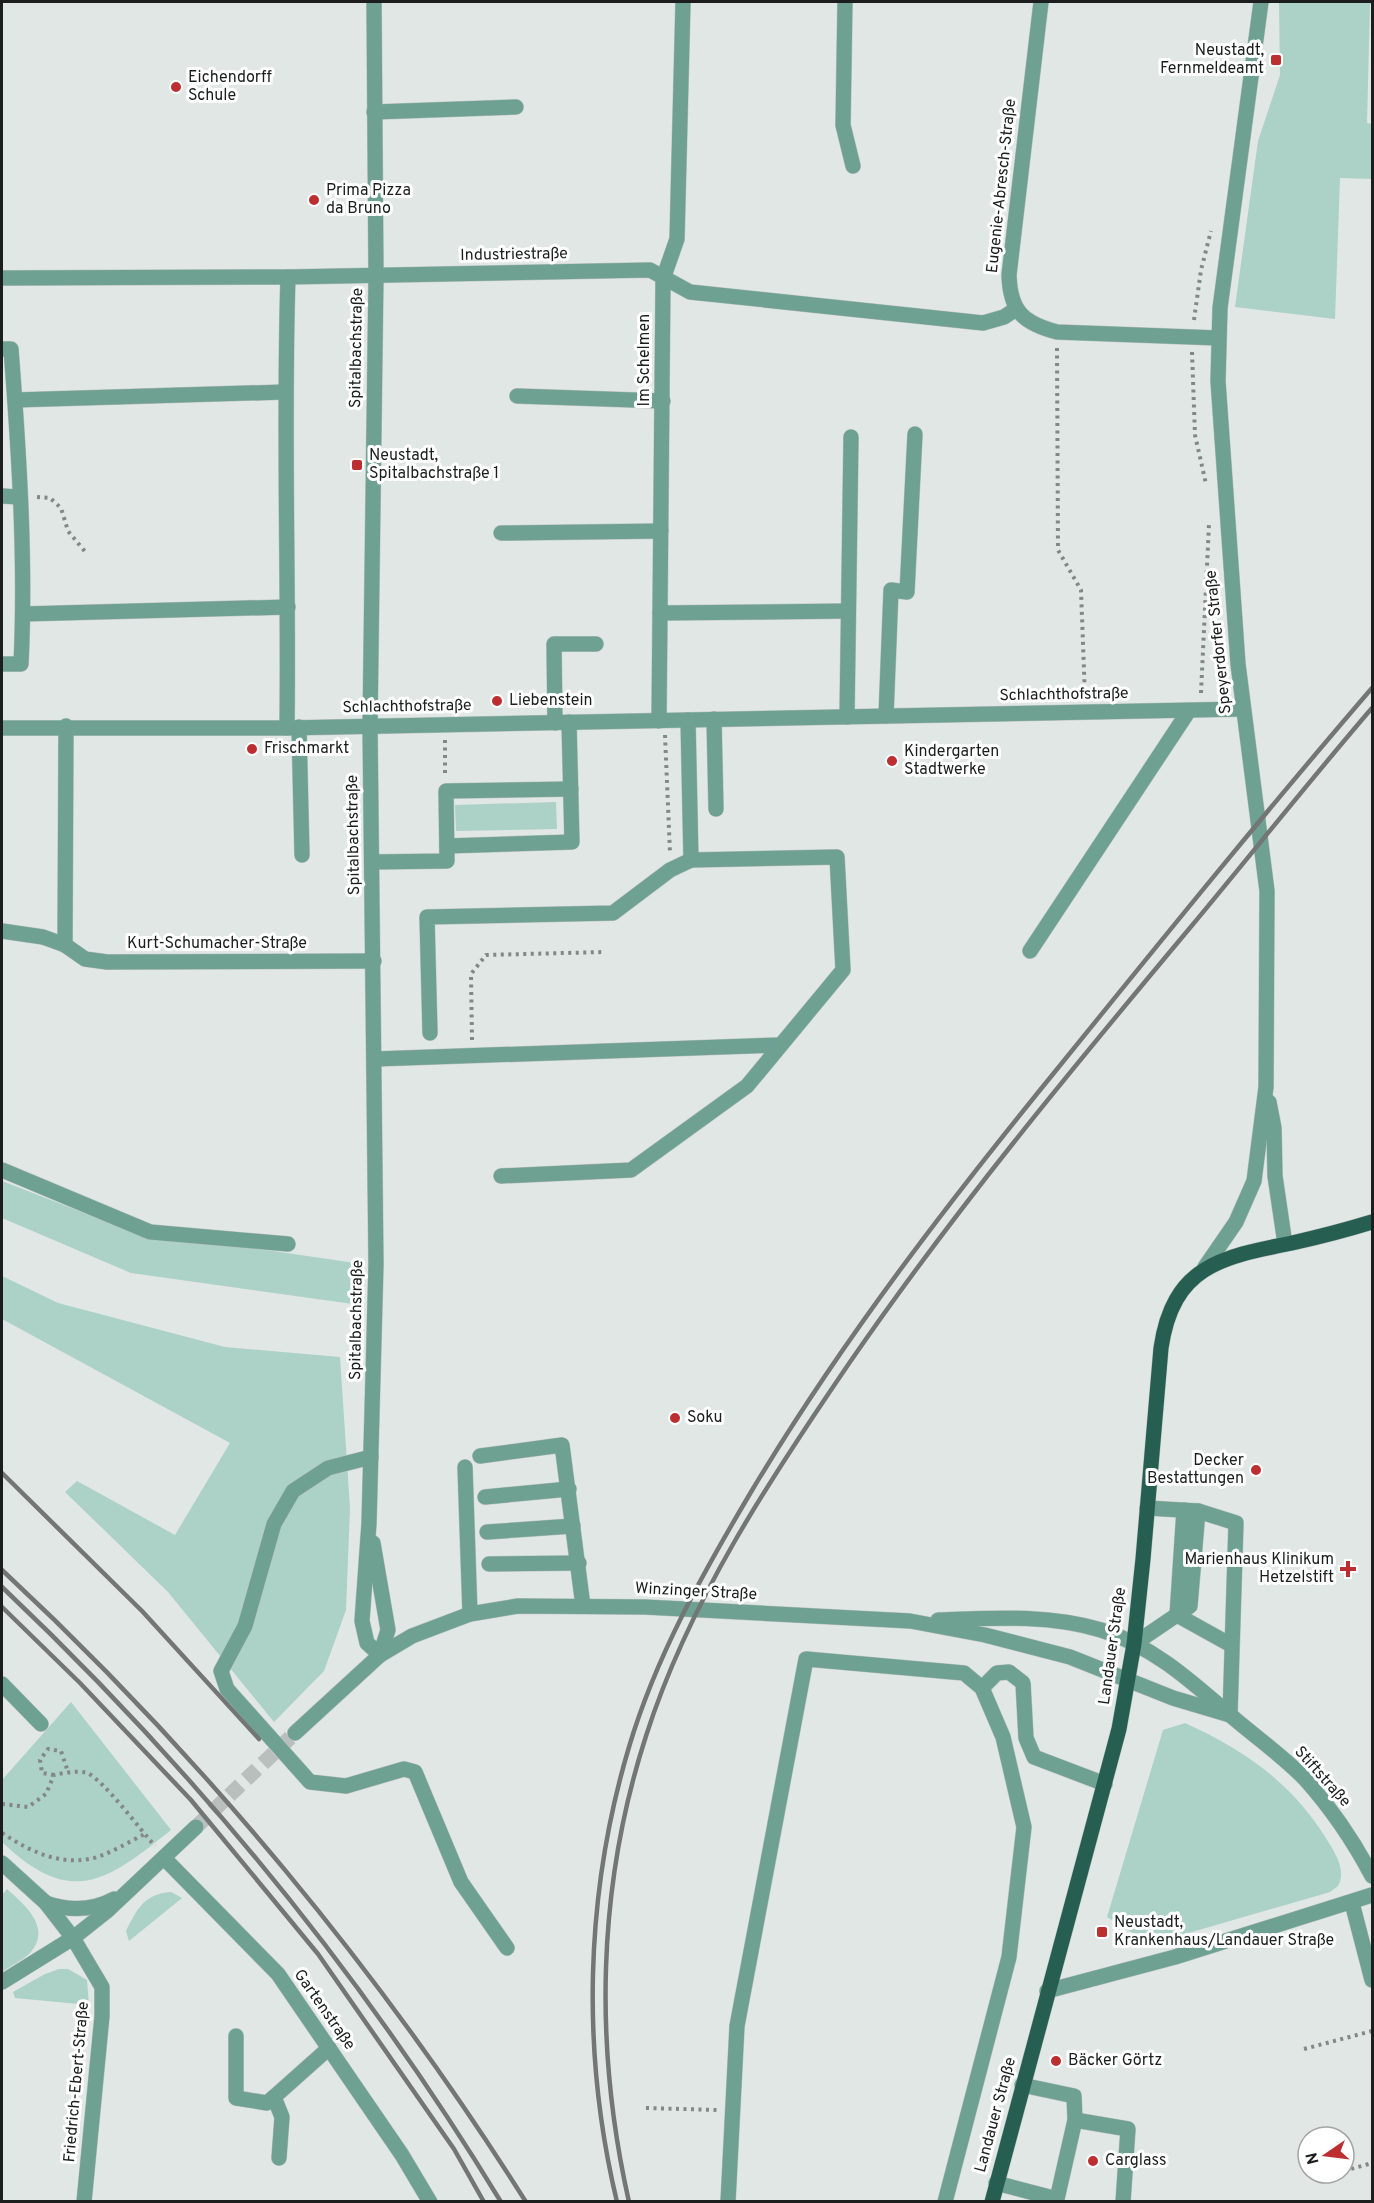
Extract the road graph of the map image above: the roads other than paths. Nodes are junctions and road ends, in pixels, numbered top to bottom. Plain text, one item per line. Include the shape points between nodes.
1 (374, 2) edge
2 (683, 2) edge
3 (845, 2) edge
4 (1041, 2) edge
5 (1262, 2) edge
6 (516, 107) dead end
7 (374, 112) junction
8 (853, 166) dead end
9 (376, 276) junction
10 (2, 278) edge
11 (288, 278) junction
12 (663, 279) junction
13 (1016, 309) junction
14 (1218, 338) junction
15 (2, 350) edge
16 (284, 392) junction
17 (517, 396) dead end
18 (15, 400) junction
19 (663, 401) junction
20 (915, 434) dead end
21 (851, 437) dead end
22 (2, 496) edge
23 (19, 496) junction
24 (661, 531) junction
25 (501, 533) dead end
26 (288, 607) junction
27 (848, 611) junction
28 (660, 613) junction
29 (23, 614) junction
30 (596, 644) dead end
31 (2, 664) edge
32 (1243, 709) junction
33 (1188, 712) junction
34 (886, 716) junction
35 (847, 717) junction
36 (688, 720) junction
37 (714, 720) junction
38 (659, 721) junction
39 (562, 722) junction
40 (66, 726) junction
41 (370, 726) junction
42 (2, 728) edge
43 (293, 728) junction
44 (571, 789) junction
45 (716, 809) dead end
46 (447, 846) junction
47 (302, 855) dead end
48 (691, 860) junction
49 (372, 862) junction
50 (2, 932) edge
51 (65, 945) junction
52 (1030, 951) dead end
53 (375, 961) junction
54 (430, 1034) dead end
55 (780, 1045) junction
56 (375, 1059) junction
57 (1266, 1087) junction
58 (2, 1170) edge
59 (501, 1176) dead end
60 (1372, 1222) edge
61 (288, 1244) dead end
62 (1285, 1244) junction
63 (1205, 1267) junction
64 (371, 1456) junction
65 (480, 1456) dead end
66 (465, 1467) dead end
67 (485, 1497) dead end
68 (573, 1497) junction
69 (1147, 1508) junction
70 (1191, 1510) junction
71 (369, 1523) junction
72 (573, 1526) junction
73 (487, 1532) dead end
74 (579, 1563) junction
75 (489, 1564) dead end
76 (583, 1606) junction
77 (470, 1614) junction
78 (1177, 1615) junction
79 (910, 1621) junction
80 (1134, 1644) junction
81 (1231, 1645) junction
82 (380, 1655) junction
83 (1128, 1680) junction
84 (2, 1684) edge
85 (982, 1688) junction
86 (1230, 1715) junction
87 (41, 1724) dead end
88 (295, 1733) tunnel mouth
89 (1105, 1784) junction
90 (196, 1827) tunnel mouth
91 (164, 1858) junction
92 (2, 1863) edge
93 (1371, 1871) edge
94 (128, 1892) junction
95 (1372, 1895) edge
96 (46, 1902) junction
97 (1352, 1903) junction
98 (73, 1938) junction
99 (507, 1948) dead end
100 (1372, 1980) edge
101 (2, 1982) edge
102 (1047, 1991) junction
103 (236, 2036) dead end
104 (329, 2048) junction
105 (1022, 2085) junction
106 (274, 2097) junction
107 (1075, 2120) junction
108 (279, 2158) dead end
109 (996, 2183) junction
110 (84, 2202) edge
111 (430, 2202) edge
112 (728, 2202) edge
113 (945, 2202) edge
114 (992, 2202) edge
115 (1123, 2202) edge

1 - 7 street, Spitalbachstraße
2 - 12 street, Im Schelmen via 677,239
3 - 8 street via 843,125
4 - 13 street, Eugenie-Abresch-Straße via 1009,275 1009,291
5 - 14 street, Speyerdorfer Straße
6 - 7 street
7 - 9 street, Spitalbachstraße
9 - 11 street, Industriestraße
9 - 12 street, Industriestraße via 651,270
9 - 41 street, Spitalbachstraße
10 - 11 street, Industriestraße
11 - 16 street
12 - 13 street, Industriestraße via 690,292 982,323
12 - 19 street, Im Schelmen
13 - 14 street via 1037,327 1057,332
14 - 32 street, Speyerdorfer Straße via 1224,499
15 - 18 street via 11,349
16 - 18 street
16 - 26 street
17 - 19 street
18 - 23 street
19 - 24 street, Im Schelmen
20 - 34 street via 907,592 891,590
21 - 27 street
22 - 23 street
23 - 29 street
24 - 25 street
24 - 28 street, Im Schelmen
26 - 29 street
26 - 43 street
27 - 28 street
27 - 35 street
28 - 38 street, Im Schelmen
29 - 31 street via 21,664
30 - 39 street via 554,645
32 - 33 street, Schlachthofstraße
32 - 57 street, Speyerdorfer Straße via 1267,891
33 - 34 street, Schlachthofstraße
33 - 52 street
34 - 35 street, Schlachthofstraße
35 - 37 street, Schlachthofstraße
36 - 37 street, Schlachthofstraße
36 - 38 street, Schlachthofstraße
36 - 48 street
37 - 45 street
38 - 39 street, Schlachthofstraße
39 - 41 street, Schlachthofstraße
39 - 44 street
40 - 42 street, Schlachthofstraße
40 - 43 street, Schlachthofstraße
40 - 51 street
41 - 43 street, Schlachthofstraße
41 - 49 street, Spitalbachstraße
43 - 47 street
44 - 46 street via 572,842
44 - 46 street via 446,791
46 - 49 street via 447,861
48 - 54 street via 670,870 614,913 427,917
48 - 55 street via 837,858 843,970
49 - 53 street, Spitalbachstraße
50 - 51 street, Kurt-Schumacher-Straße via 43,937
51 - 53 street, Kurt-Schumacher-Straße via 84,959 107,962
53 - 56 street, Spitalbachstraße
55 - 56 street
55 - 59 street via 747,1086 631,1170
56 - 64 street, Spitalbachstraße via 376,1264
57 - 62 street via 1274,1128 1275,1176
57 - 63 street, Speyerdorfer Straße via 1254,1181 1236,1222
58 - 61 street via 150,1232
60 - 62 main road, Landauer Straße
62 - 63 main road, Landauer Straße via 1246,1251
63 - 69 main road, Landauer Straße via 1175,1300 1163,1332
64 - 71 street, Spitalbachstraße
64 - 99 street via 328,1468 293,1491 274,1524 245,1626 221,1671 226,1689 310,1782 346,1786 404,1769 415,1772 461,1882
65 - 68 street via 562,1444
66 - 77 street
67 - 68 street
68 - 72 street
69 - 70 street
69 - 80 main road, Landauer Straße
70 - 78 street
70 - 81 street via 1236,1523
71 - 82 street, Spitalbachstraße via 388,1630
71 - 82 street, Spitalbachstraße via 362,1621 367,1643
72 - 73 street
72 - 74 street
74 - 75 street
74 - 76 street
76 - 77 street, Winzinger Straße via 518,1606
76 - 79 street, Winzinger Straße
77 - 82 street, Winzinger Straße via 435,1625
78 - 80 street
78 - 81 street
79 - 80 street, Stiftstraße via 1010,1617 1087,1626
79 - 83 street, Winzinger Straße via 1027,1645
80 - 83 main road, Landauer Straße
80 - 86 street, Stiftstraße via 1183,1673
81 - 86 street
82 - 88 street, Winzinger Straße
83 - 86 street, Stiftstraße
83 - 89 main road, Landauer Straße
84 - 87 street
85 - 89 street via 997,1673 1009,1672 1023,1683 1026,1738 1034,1757
85 - 112 street via 964,1673 806,1659 737,2026
85 - 113 street via 1003,1737 1024,1827 1010,1957
86 - 93 street, Stiftstraße via 1304,1778
89 - 102 main road, Landauer Straße
90 - 91 street
91 - 94 street
91 - 104 street, Gartenstraße via 278,1974
92 - 96 street, Friedrich-Ebert-Straße
94 - 96 street via 82,1909
94 - 98 street
95 - 97 street
96 - 98 street, Friedrich-Ebert-Straße
97 - 100 street
97 - 102 street
98 - 101 street
98 - 110 street, Friedrich-Ebert-Straße via 96,1973 103,2000
102 - 105 main road, Landauer Straße
103 - 106 street via 236,2098 267,2103
104 - 106 street
104 - 111 street, Gartenstraße
105 - 107 street via 1074,2096
105 - 109 main road, Landauer Straße
106 - 108 street via 282,2117
107 - 109 street via 1057,2199
107 - 115 street via 1128,2128
109 - 114 main road, Landauer Straße

